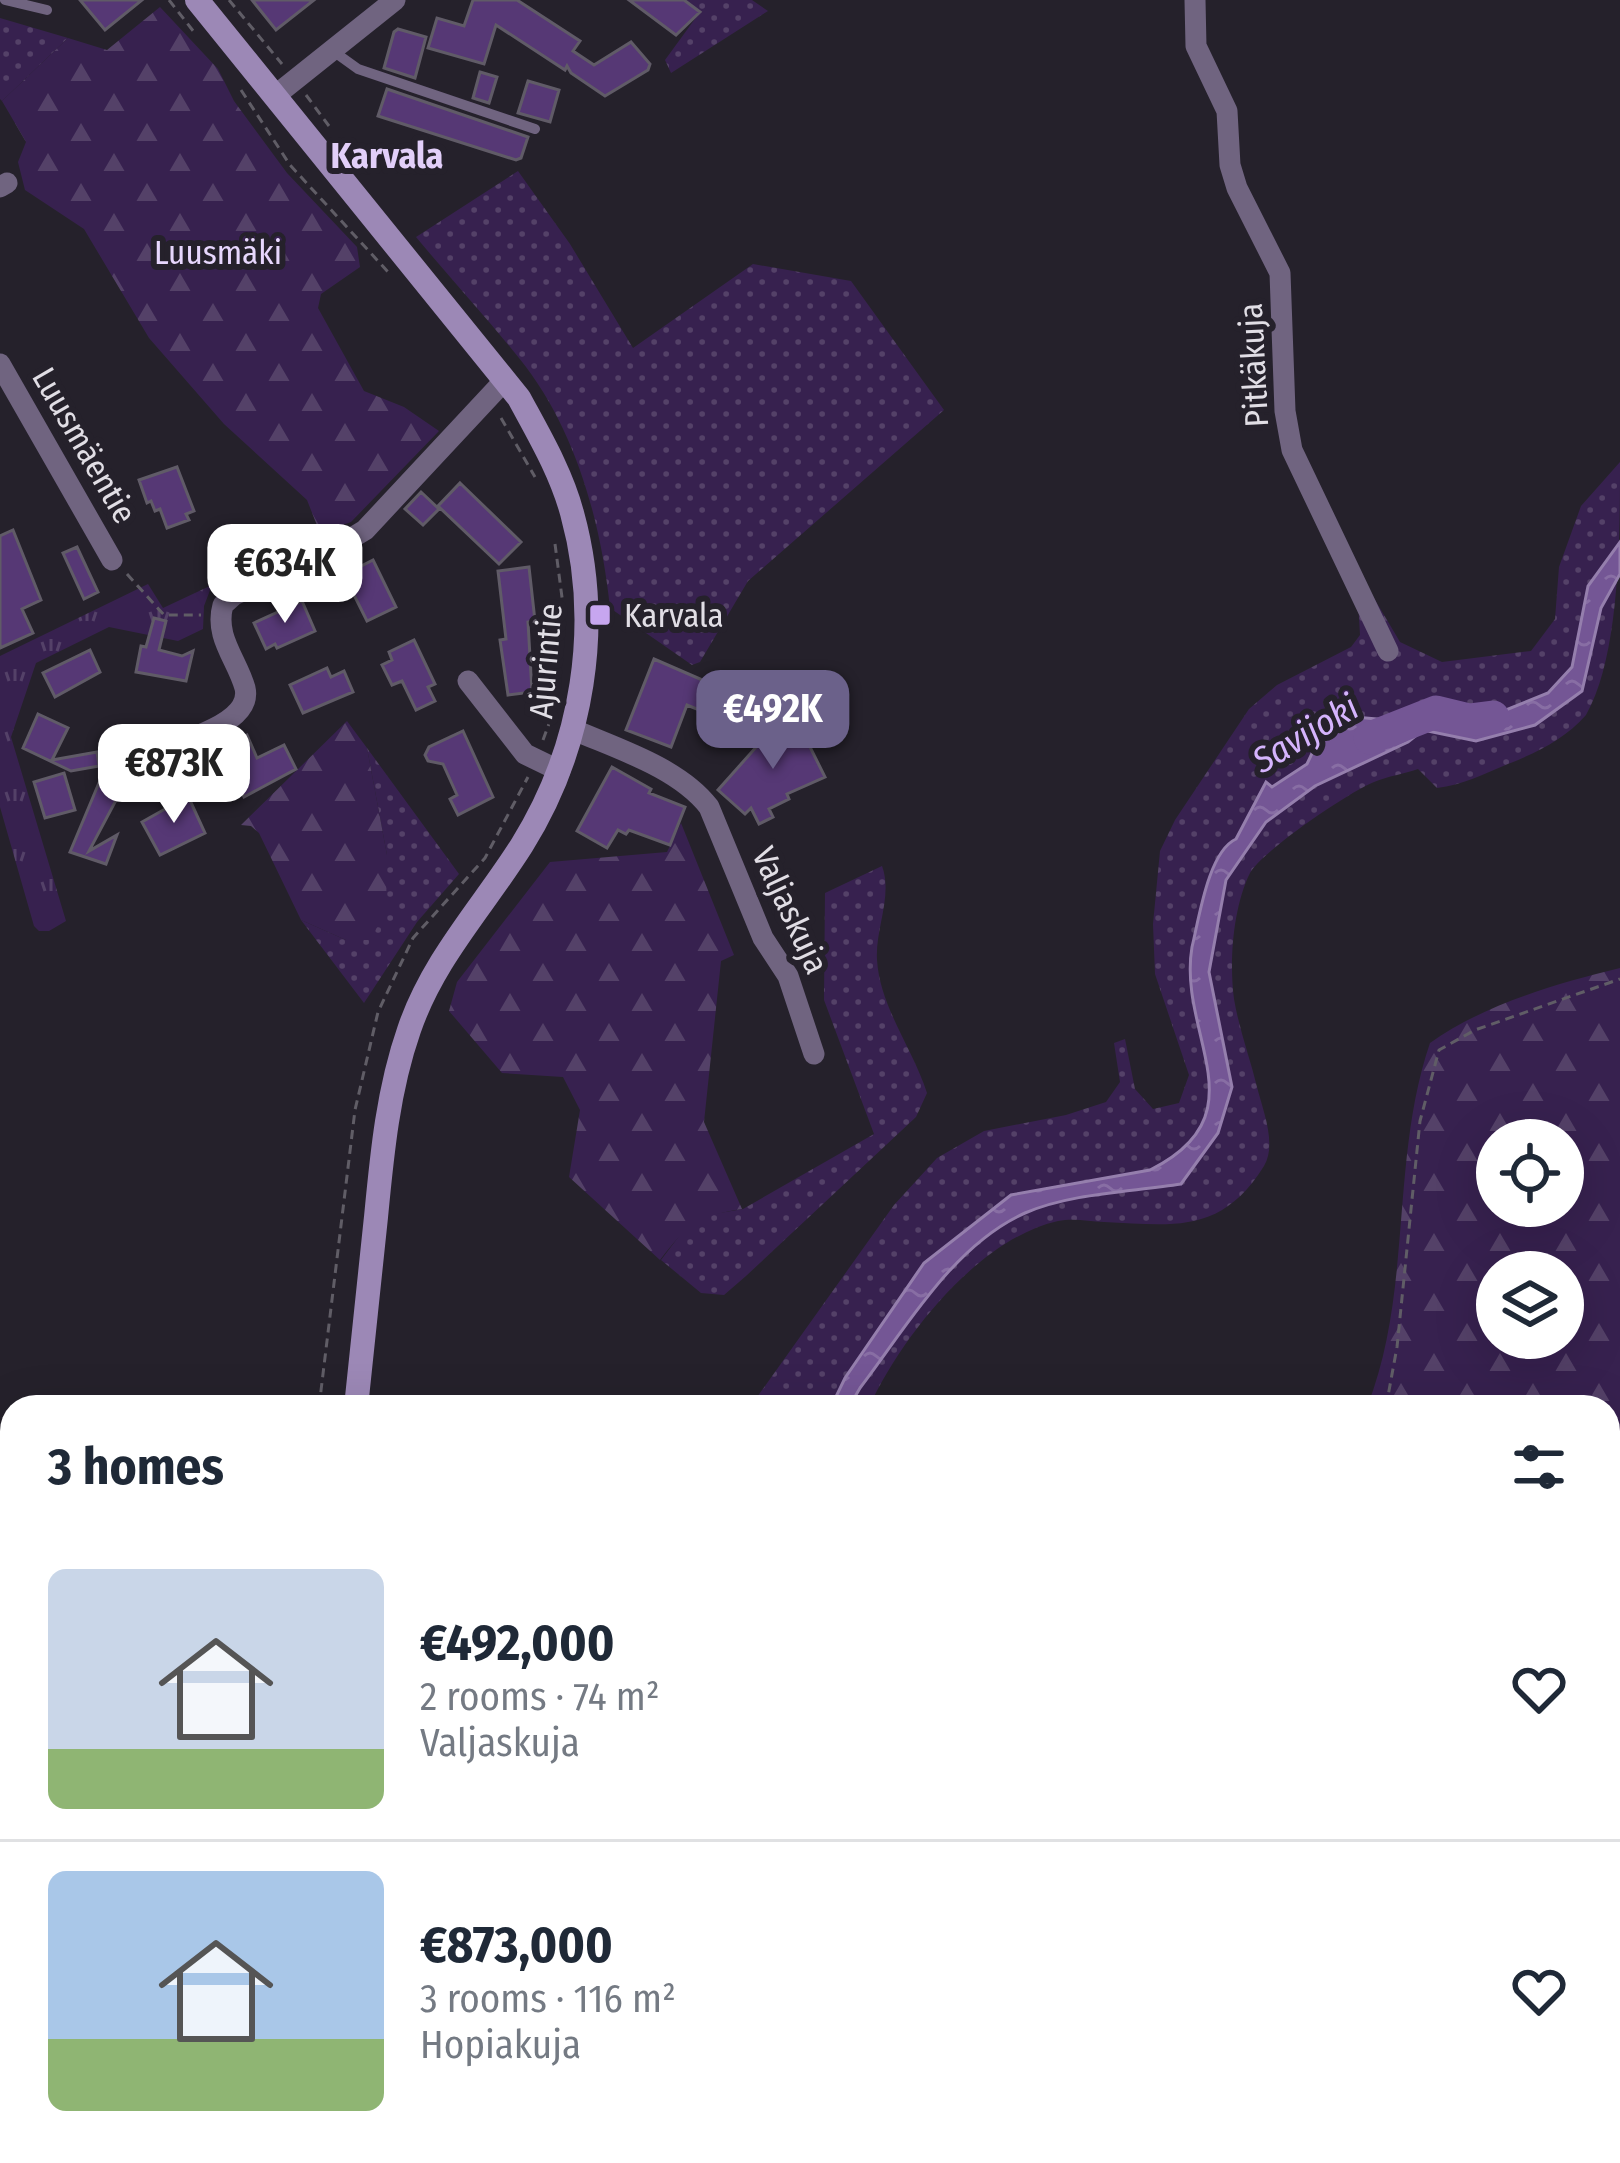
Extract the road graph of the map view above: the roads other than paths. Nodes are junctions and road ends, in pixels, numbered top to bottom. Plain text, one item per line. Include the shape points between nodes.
1 (5, 0) edge
2 (197, 0) edge
3 (395, 0) edge
4 (1195, 0) edge
5 (47, 10) dead end
6 (333, 51) junction
7 (275, 95) junction
8 (535, 129) dead end
9 (0, 364) edge
10 (497, 388) junction
11 (112, 560) road end
12 (1388, 651) dead end
13 (468, 681) dead end
14 (574, 730) junction
15 (137, 753) dead end
16 (560, 771) junction
17 (814, 1054) dead end
18 (357, 1395) edge

1 - 5 lane
2 - 7 street, Ajurintie
3 - 6 street
4 - 12 street, Pitkäkuja via 1196,46 1227,111 1237,188 1280,273 1292,450
6 - 7 street
6 - 8 lane via 358,69
7 - 10 street, Ajurintie
9 - 11 street, Luusmäentie
10 - 14 street, Ajurintie via 519,398 572,511 584,569
10 - 15 street via 365,530 235,595 220,613 245,688 243,705 225,722
13 - 16 street via 525,754
14 - 16 street, Ajurintie
14 - 17 street, Valjaskuja via 672,776 709,807 763,938 788,976
16 - 18 street, Ajurintie via 523,843 435,971 408,1031 383,1147

